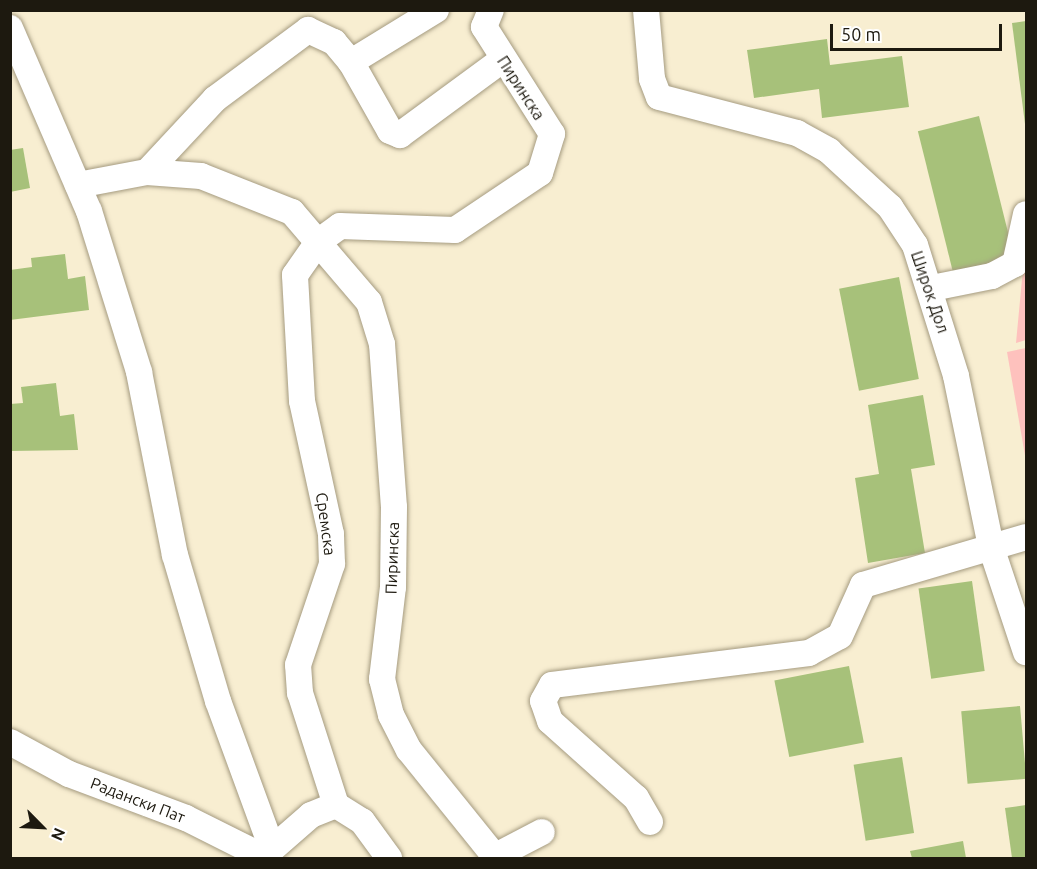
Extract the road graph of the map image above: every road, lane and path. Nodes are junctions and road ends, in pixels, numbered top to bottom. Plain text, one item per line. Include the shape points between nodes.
1 (436, 10) edge
2 (646, 10) edge
3 (483, 16) edge
4 (10, 28) edge
5 (502, 60) junction
6 (351, 62) junction
7 (147, 172) junction
8 (78, 185) junction
9 (1026, 214) edge
10 (318, 242) junction
11 (932, 288) junction
12 (1026, 537) edge
13 (991, 547) junction
14 (1026, 652) edge
15 (10, 742) edge
16 (336, 805) junction
17 (650, 822) dead end
18 (542, 832) dead end
19 (267, 853) edge
20 (389, 858) edge
21 (494, 858) edge

1 - 6 street
2 - 11 street, Широк Дол via 652,80 659,97 760,120 829,151 890,207 915,245
3 - 5 street, Пиринска
4 - 8 street
5 - 6 street via 400,135 390,131
5 - 10 street, Пиринска via 552,134 540,173 455,230 340,226
6 - 7 street via 334,42 308,30 215,99
7 - 8 street, Пиринска
7 - 10 street, Пиринска via 201,176 292,212
8 - 19 street via 139,372 175,555
9 - 11 street via 1015,264 992,276
10 - 16 street, Сремска via 295,275 294,316 302,401 331,534 332,564 298,665 316,754
10 - 21 street, Пиринска via 369,302 382,344 394,507 393,587 382,679 391,715 409,750
11 - 13 street, Широк Дол via 957,376
12 - 13 street
13 - 14 street, Широк Дол
13 - 17 street via 863,585 840,636 809,653 552,685 543,701 550,721 636,798
15 - 19 street, Радански Пат via 69,774
16 - 19 street
16 - 20 street via 362,821
18 - 21 street

